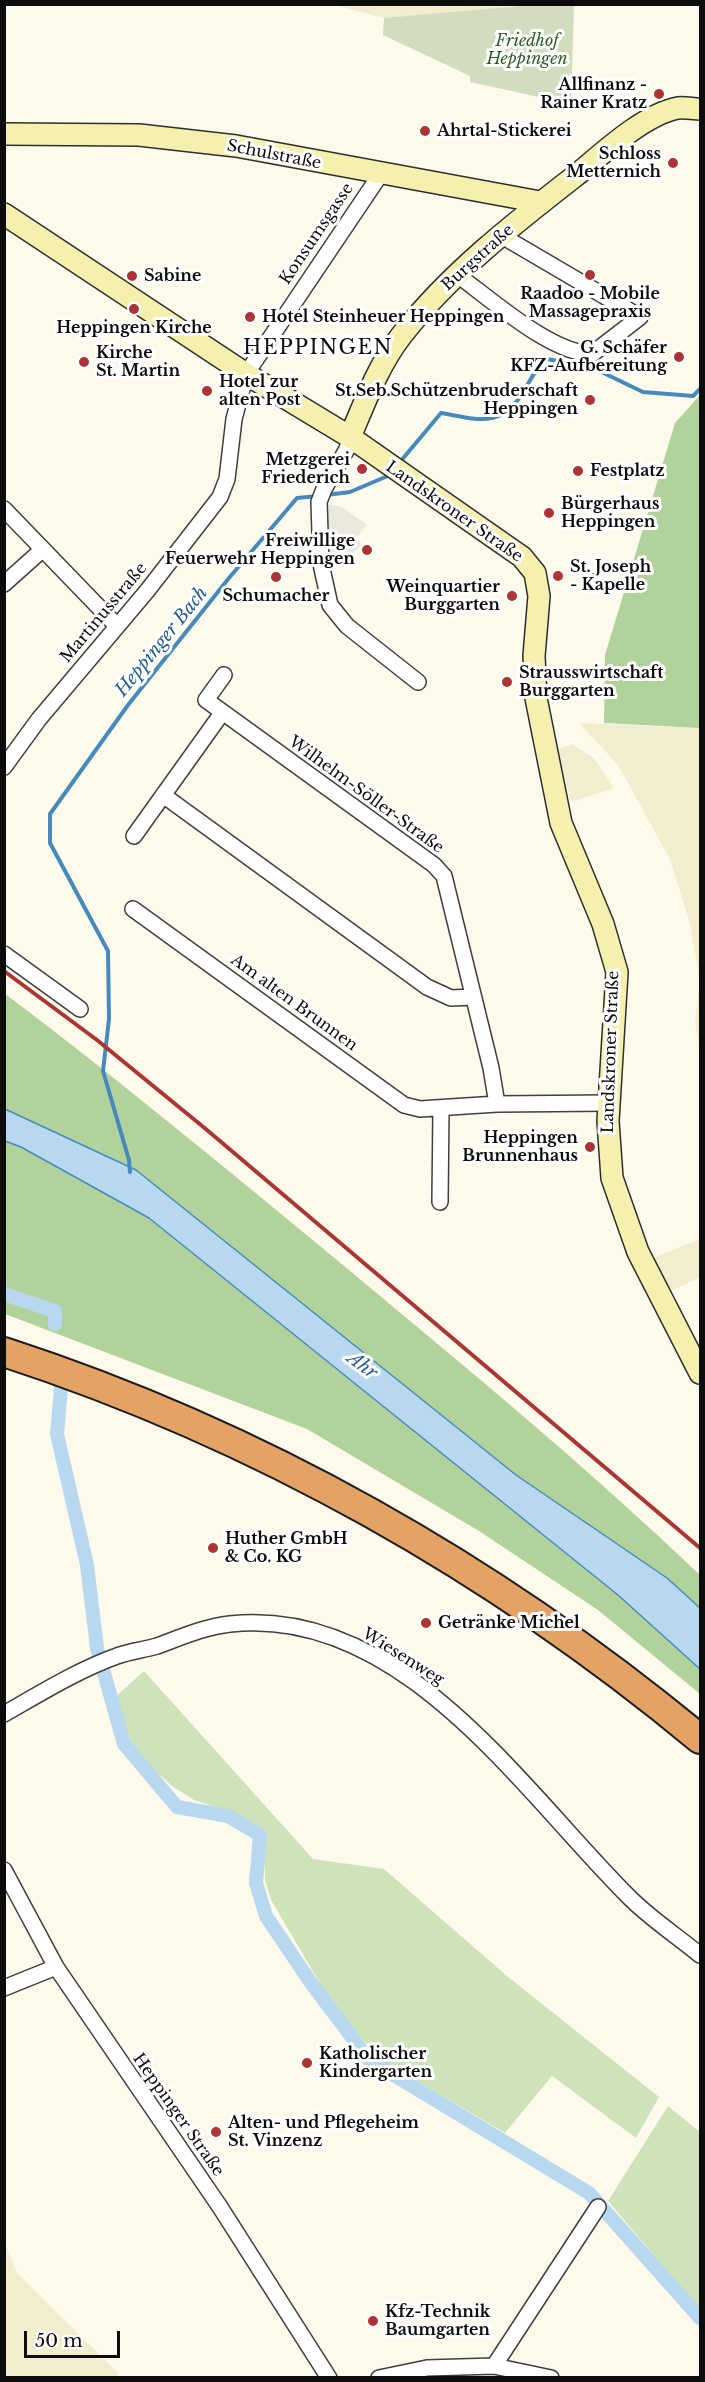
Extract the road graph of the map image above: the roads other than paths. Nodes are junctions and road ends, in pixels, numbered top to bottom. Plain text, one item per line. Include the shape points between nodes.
1 (700, 109) edge
2 (4, 134) edge
3 (380, 175) junction
4 (540, 202) junction
5 (4, 214) edge
6 (502, 236) junction
7 (456, 274) junction
8 (246, 374) junction
9 (350, 437) junction
10 (4, 509) edge
11 (42, 550) junction
12 (4, 584) edge
13 (117, 626) junction
14 (224, 675) dead end
15 (418, 682) dead end
16 (222, 713) junction
17 (4, 767) edge
18 (163, 795) junction
19 (134, 836) dead end
20 (133, 909) dead end
21 (4, 954) edge
22 (472, 997) junction
23 (80, 1010) dead end
24 (609, 1103) junction
25 (497, 1104) junction
26 (441, 1108) junction
27 (440, 1202) dead end
28 (4, 1352) edge
29 (700, 1373) edge
30 (4, 1714) edge
31 (700, 1739) edge
32 (4, 1870) edge
33 (700, 1955) edge
34 (56, 1967) junction
35 (4, 1988) edge
36 (598, 2207) dead end
37 (494, 2366) junction
38 (328, 2378) edge
39 (379, 2378) edge
40 (551, 2378) edge

1 - 4 main road, Burgstraße via 678,108 653,118
2 - 3 main road, Schulstraße via 139,135 236,147
3 - 4 main road, Schulstraße
3 - 8 street, Konsumsgasse
4 - 6 main road, Burgstraße
5 - 8 main road, Landskroner Straße
6 - 7 main road, Burgstraße
6 - 7 street via 640,317 592,354 578,354 550,342
7 - 9 main road, Burgstraße via 400,338 378,370
8 - 9 main road, Landskroner Straße
8 - 13 street, Martinusstraße via 234,419 227,479 220,497
9 - 15 street via 321,495 321,564 330,605 347,626
9 - 24 main road, Landskroner Straße via 517,552 535,573 539,596 535,677 543,742 561,823 603,924 617,972
10 - 11 street
11 - 12 street
11 - 13 street
13 - 17 street, Martinusstraße
14 - 16 street, Wilhelm-Söller-Straße via 206,700
16 - 18 street
16 - 22 street, Wilhelm-Söller-Straße via 444,876
18 - 19 street
18 - 22 street via 427,987 451,998
20 - 26 street, Am alten Brunnen via 404,1105
21 - 23 street
22 - 25 street, Wilhelm-Söller-Straße
24 - 25 street, Am alten Brunnen
24 - 29 main road, Landskroner Straße via 612,1179 622,1211 638,1252
25 - 26 street, Am alten Brunnen
26 - 27 street
28 - 31 highway via 158,1409 363,1508 444,1555 586,1649
30 - 33 street, Wiesenweg via 100,1663 194,1631 232,1623 279,1624 340,1639 384,1662 439,1700 631,1900
32 - 34 street, Heppinger Straße
34 - 35 street
34 - 38 street, Heppinger Straße via 175,2141
36 - 37 street
37 - 39 street via 427,2368
37 - 40 street

